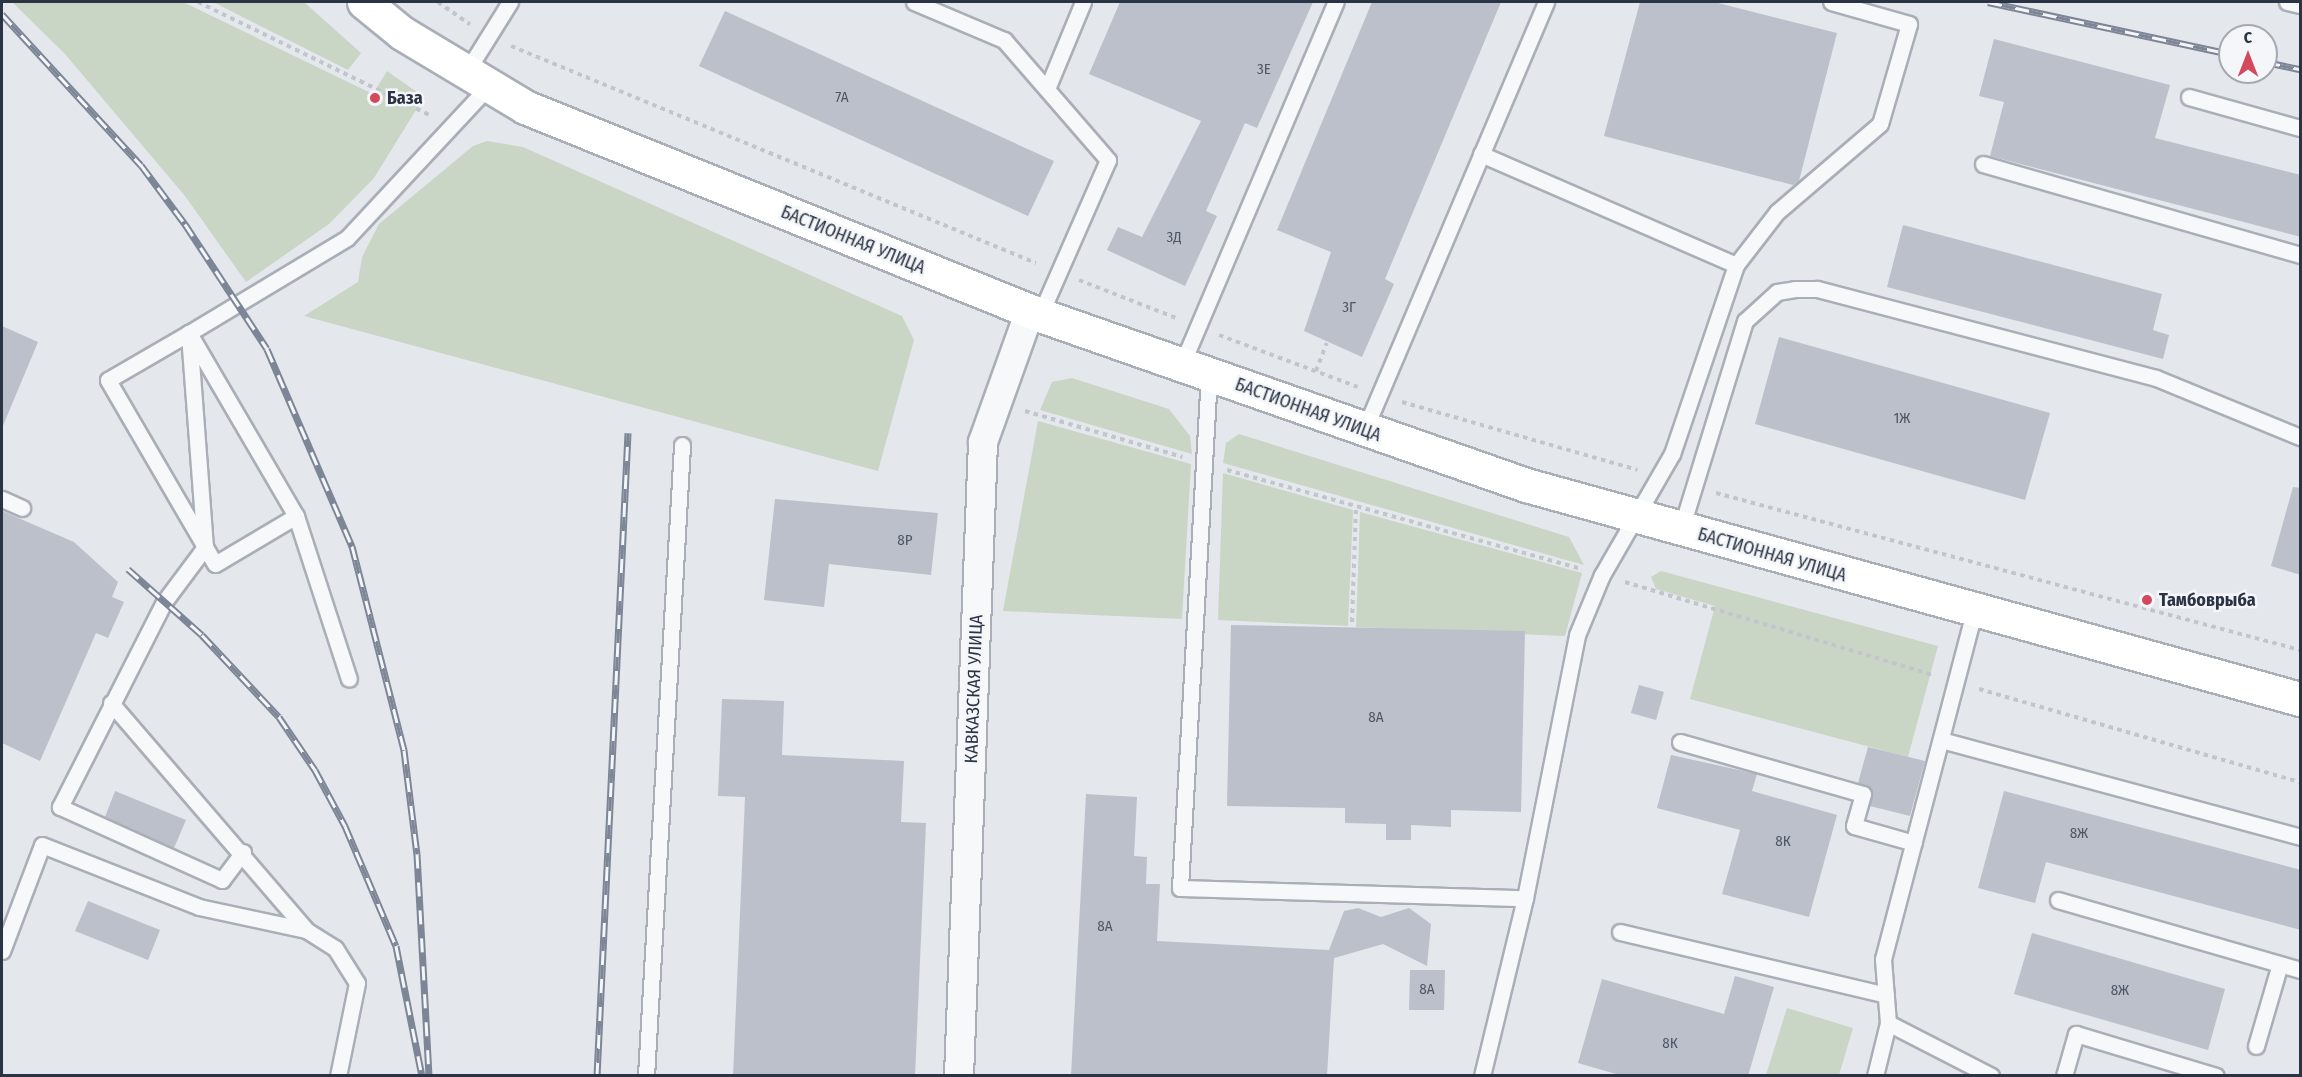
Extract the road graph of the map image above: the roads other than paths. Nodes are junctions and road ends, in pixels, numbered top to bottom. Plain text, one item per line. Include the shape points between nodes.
1 (364, 2) edge
2 (510, 2) edge
3 (914, 2) edge
4 (1083, 2) edge
5 (1336, 2) edge
6 (1546, 2) edge
7 (1831, 2) edge
8 (2287, 2) edge
9 (2301, 6) edge
10 (477, 81) junction
11 (1047, 89) junction
12 (2188, 97) dead end
13 (2301, 128) edge
14 (1481, 154) junction
15 (1983, 164) dead end
16 (2301, 255) edge
17 (1736, 266) junction
18 (1035, 313) junction
19 (189, 333) junction
20 (1195, 369) junction
21 (1364, 431) junction
22 (2301, 437) edge
23 (682, 445) dead end
24 (2, 499) edge
25 (22, 508) dead end
26 (296, 516) junction
27 (1638, 516) junction
28 (1681, 529) junction
29 (205, 547) junction
30 (1974, 612) junction
31 (349, 679) dead end
32 (2298, 692) edge
33 (111, 704) junction
34 (1941, 740) junction
35 (1680, 742) dead end
36 (2301, 837) edge
37 (1914, 843) junction
38 (243, 852) junction
39 (1525, 898) junction
40 (2058, 900) dead end
41 (306, 930) junction
42 (1620, 932) dead end
43 (2, 951) edge
44 (2280, 964) junction
45 (2301, 970) edge
46 (1886, 995) junction
47 (1888, 1023) junction
48 (2256, 1046) dead end
49 (338, 1076) edge
50 (646, 1076) edge
51 (960, 1076) edge
52 (1482, 1076) edge
53 (1875, 1076) edge
54 (1991, 1076) edge
55 (2064, 1076) edge
56 (2216, 1076) edge

1 - 10 main road, БАСТИОННАЯ УЛИЦА
2 - 10 lane via 488,37
3 - 11 lane via 1004,40
4 - 11 lane
5 - 20 lane via 1198,327
6 - 14 lane
7 - 17 lane via 1909,24 1880,124 1778,212
8 - 9 lane
10 - 18 main road, БАСТИОННАЯ УЛИЦА
10 - 19 lane via 452,126 347,238
11 - 18 lane via 1108,160
12 - 13 lane
14 - 17 lane
14 - 21 lane
15 - 16 lane
17 - 27 lane via 1659,477
18 - 20 main road, БАСТИОННАЯ УЛИЦА
18 - 51 street, КАВКАЗСКАЯ УЛИЦА via 982,441
19 - 26 lane
19 - 29 lane
19 - 29 lane via 108,380
20 - 21 main road, БАСТИОННАЯ УЛИЦА
20 - 39 lane via 1204,463 1180,888
21 - 27 main road, БАСТИОННАЯ УЛИЦА
22 - 28 lane via 2156,378 1817,289 1794,289 1777,292 1745,321
23 - 50 lane
24 - 25 lane
26 - 29 lane via 215,564
26 - 31 lane
27 - 28 main road, БАСТИОННАЯ УЛИЦА
27 - 39 lane via 1602,575 1576,635
28 - 30 main road, БАСТИОННАЯ УЛИЦА
29 - 33 lane via 164,602
30 - 32 main road, БАСТИОННАЯ УЛИЦА
30 - 34 lane
33 - 38 lane
33 - 38 lane via 60,807 222,880
34 - 36 lane
34 - 37 lane
35 - 37 lane via 1863,794 1854,826
37 - 46 lane via 1883,959
38 - 41 lane
39 - 52 lane
40 - 44 lane
41 - 43 lane via 199,907 42,845
41 - 49 lane via 335,948 357,983
42 - 46 lane
44 - 45 lane
44 - 48 lane
46 - 47 lane
47 - 53 lane
47 - 54 lane
55 - 56 lane via 2076,1034

